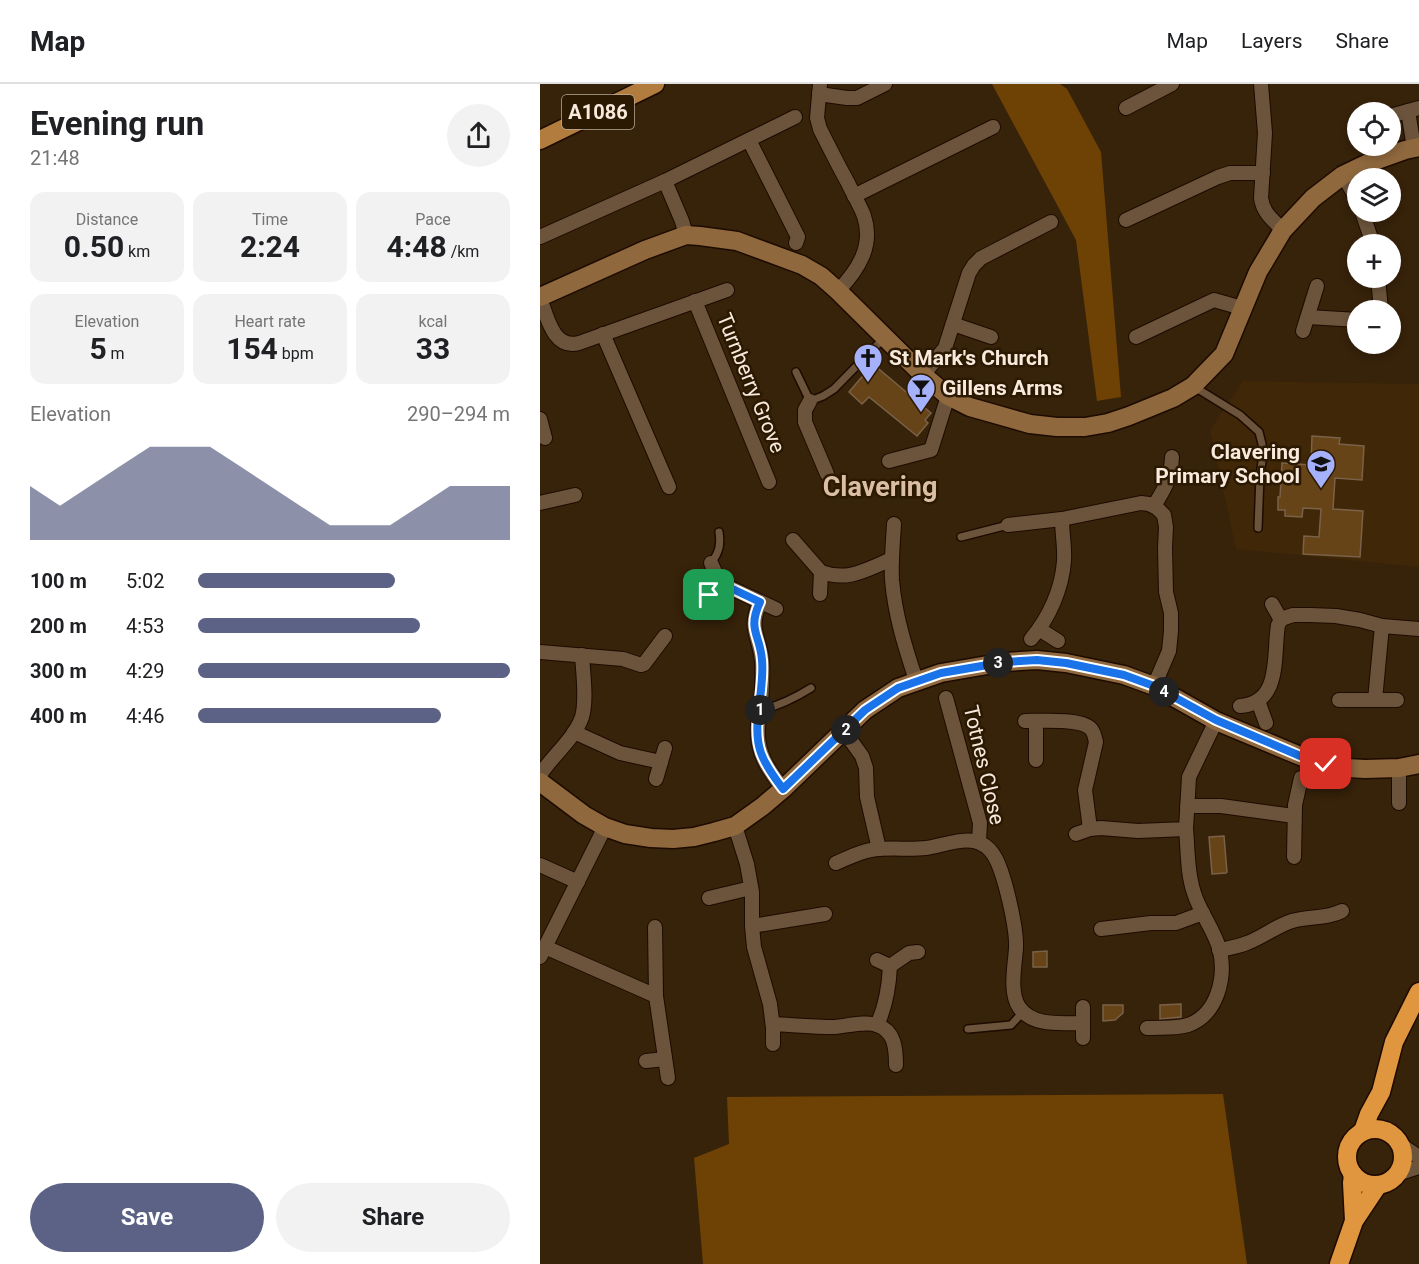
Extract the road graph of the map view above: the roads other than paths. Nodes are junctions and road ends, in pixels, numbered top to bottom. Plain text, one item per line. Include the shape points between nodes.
1 (655, 84) edge
2 (885, 84) edge
3 (1172, 84) edge
4 (1261, 84) edge
5 (819, 89) edge
6 (1126, 108) dead end
7 (1413, 110) edge
8 (795, 117) dead end
9 (993, 128) dead end
10 (749, 140) junction
11 (540, 141) edge
12 (1417, 147) edge
13 (1263, 173) junction
14 (1343, 175) junction
15 (665, 181) junction
16 (1347, 182) edge
17 (854, 196) junction
18 (1126, 220) dead end
19 (1051, 222) dead end
20 (1283, 230) junction
21 (686, 235) junction
22 (540, 237) edge
23 (797, 244) dead end
24 (1317, 286) dead end
25 (727, 290) dead end
26 (838, 291) junction
27 (540, 298) edge
28 (695, 301) junction
29 (1242, 308) junction
30 (1308, 317) junction
31 (1347, 319) edge
32 (953, 324) junction
33 (1303, 331) dead end
34 (603, 334) junction
35 (991, 337) dead end
36 (1136, 337) dead end
37 (884, 338) junction
38 (796, 372) dead end
39 (923, 375) junction
40 (1194, 386) junction
41 (948, 396) junction
42 (810, 401) junction
43 (540, 419) edge
44 (545, 438) dead end
45 (1172, 457) dead end
46 (889, 461) dead end
47 (827, 474) dead end
48 (769, 482) dead end
49 (669, 487) dead end
50 (574, 495) dead end
51 (540, 502) edge
52 (1154, 506) junction
53 (1062, 519) junction
54 (894, 524) dead end
55 (1008, 525) joint
56 (1258, 528) dead end
57 (719, 532) dead end
58 (961, 537) dead end
59 (793, 540) dead end
60 (892, 559) junction
61 (711, 563) joint
62 (821, 572) junction
63 (720, 583) junction
64 (820, 594) dead end
65 (709, 595) dead end
66 (760, 602) junction
67 (1272, 604) dead end
68 (776, 609) dead end
69 (1281, 620) junction
70 (1382, 626) junction
71 (1419, 629) edge
72 (664, 636) dead end
73 (1058, 640) dead end
74 (540, 652) edge
75 (582, 656) junction
76 (916, 680) junction
77 (1154, 686) junction
78 (811, 688) dead end
79 (946, 698) dead end
80 (1339, 700) dead end
81 (1375, 700) junction
82 (1397, 700) dead end
83 (1258, 701) junction
84 (1240, 706) dead end
85 (759, 711) junction
86 (1216, 720) junction
87 (1266, 723) dead end
88 (844, 731) junction
89 (574, 732) junction
90 (1036, 760) dead end
91 (1419, 764) edge
92 (1399, 768) junction
93 (540, 775) edge
94 (1301, 778) dead end
95 (656, 779) dead end
96 (540, 782) edge
97 (783, 789) junction
98 (1399, 803) dead end
99 (1187, 806) junction
100 (1294, 816) junction
101 (735, 826) junction
102 (605, 827) junction
103 (1090, 829) junction
104 (1186, 829) junction
105 (1076, 834) dead end
106 (979, 842) junction
107 (879, 849) junction
108 (1294, 857) dead end
109 (837, 862) dead end
110 (540, 865) edge
111 (578, 882) junction
112 (751, 888) junction
113 (709, 898) dead end
114 (1342, 911) dead end
115 (1203, 913) junction
116 (825, 914) dead end
117 (752, 926) junction
118 (655, 927) dead end
119 (1101, 928) dead end
120 (1220, 950) junction
121 (543, 952) edge
122 (918, 952) dead end
123 (1419, 992) edge
124 (656, 996) junction
125 (1083, 1007) dead end
126 (1023, 1012) junction
127 (1083, 1023) junction
128 (773, 1024) junction
129 (877, 1025) junction
130 (1147, 1028) dead end
131 (968, 1029) dead end
132 (1083, 1038) dead end
133 (773, 1044) dead end
134 (665, 1059) junction
135 (646, 1061) dead end
136 (896, 1065) dead end
137 (668, 1078) dead end
138 (1381, 1092) junction
139 (1363, 1131) junction
140 (1395, 1139) junction
141 (1419, 1157) edge
142 (1419, 1167) edge
143 (1353, 1174) junction
144 (1396, 1174) junction
145 (1378, 1185) junction
146 (1354, 1221) junction
147 (1340, 1264) edge

1 - 11 main road, A1086
2 - 5 street via 857,98
3 - 6 street
4 - 13 street
5 - 17 street via 820,129
7 - 12 street
8 - 10 street
9 - 17 street
10 - 15 street
10 - 23 street via 798,237
12 - 14 street via 1384,156
13 - 18 street via 1218,177 1170,205
13 - 20 street via 1262,206
14 - 16 street
14 - 20 street via 1313,198
15 - 21 street
15 - 22 street
17 - 26 street via 866,224 865,249 860,265
19 - 32 street via 974,265
20 - 29 street
21 - 26 street via 736,242 774,254 802,265
21 - 27 street
24 - 30 street
25 - 28 street
26 - 37 street
27 - 34 street via 555,335 562,342 575,344
28 - 34 street
28 - 48 street, Turnberry Grove
29 - 36 street via 1214,300
29 - 40 street via 1224,354
30 - 31 street
30 - 33 street
32 - 35 street
32 - 39 street via 945,348
34 - 49 street
37 - 39 street
37 - 42 lane via 834,389
38 - 42 lane
39 - 41 street
40 - 41 street via 1129,416 1085,427 1030,424 970,407
40 - 56 lane via 1259,432 1263,454
41 - 46 street via 931,450
42 - 47 street via 805,422
43 - 44 street
45 - 52 street via 1172,472
50 - 51 street
52 - 53 street via 1141,503
52 - 77 street via 1164,515 1166,527 1166,592 1171,631 1169,651
53 - 55 street
53 - 73 street via 1064,561 1060,583 1035,634
54 - 60 street
55 - 58 lane
57 - 61 lane via 720,547
59 - 62 street
60 - 62 street via 858,574 832,576
60 - 76 street via 898,626
61 - 63 street
62 - 64 street
63 - 65 street
63 - 66 street
66 - 68 street
66 - 85 street via 754,622 762,658
67 - 69 street
69 - 70 street via 1293,615 1336,616
69 - 83 street via 1273,677
70 - 71 street
70 - 81 street
72 - 75 street via 644,664
74 - 75 street
75 - 89 street via 584,703
76 - 77 street via 1005,662 1037,660 1124,675
76 - 88 street via 881,698
77 - 86 street
78 - 85 lane
79 - 106 street, Totnes Close via 980,824
80 - 81 street
81 - 82 street
83 - 84 street
83 - 87 street
85 - 97 street via 761,753
86 - 92 street via 1326,764
86 - 99 street via 1189,777
88 - 97 street
88 - 107 street via 866,768 867,797
89 - 93 street
89 - 95 street via 620,753 663,755
90 - 103 street via 1031,721 1083,724 1091,728 1096,742 1085,790
91 - 92 street
92 - 98 street
94 - 100 street
96 - 102 street
97 - 101 street
99 - 100 street via 1221,806
99 - 104 street
100 - 108 street
101 - 102 street via 673,839 625,834
101 - 112 street
102 - 111 street
103 - 104 street
103 - 105 street
104 - 115 street via 1191,882
106 - 107 street
106 - 126 street via 996,858 1002,874 1014,924 1014,991
107 - 109 street
110 - 111 street
111 - 121 street
112 - 113 street
112 - 117 street
114 - 120 street via 1295,920 1246,944
115 - 119 street via 1176,923
115 - 120 street
116 - 117 street
117 - 128 street
118 - 124 street
120 - 130 street via 1220,986 1207,1013 1187,1025
121 - 124 street
122 - 129 street via 883,963 889,982
123 - 138 highway via 1394,1042
124 - 134 street
125 - 127 street
126 - 127 street via 1049,1022
126 - 131 lane via 1011,1025
127 - 132 street
128 - 129 street
128 - 133 street
129 - 136 street via 891,1035
134 - 135 street
134 - 137 street
138 - 139 highway
138 - 140 highway
139 - 140 highway via 1381,1129
139 - 143 highway via 1348,1150
140 - 141 street
140 - 144 highway via 1403,1154
142 - 144 street
143 - 145 highway
143 - 146 highway
144 - 145 highway
145 - 146 highway
146 - 147 highway

